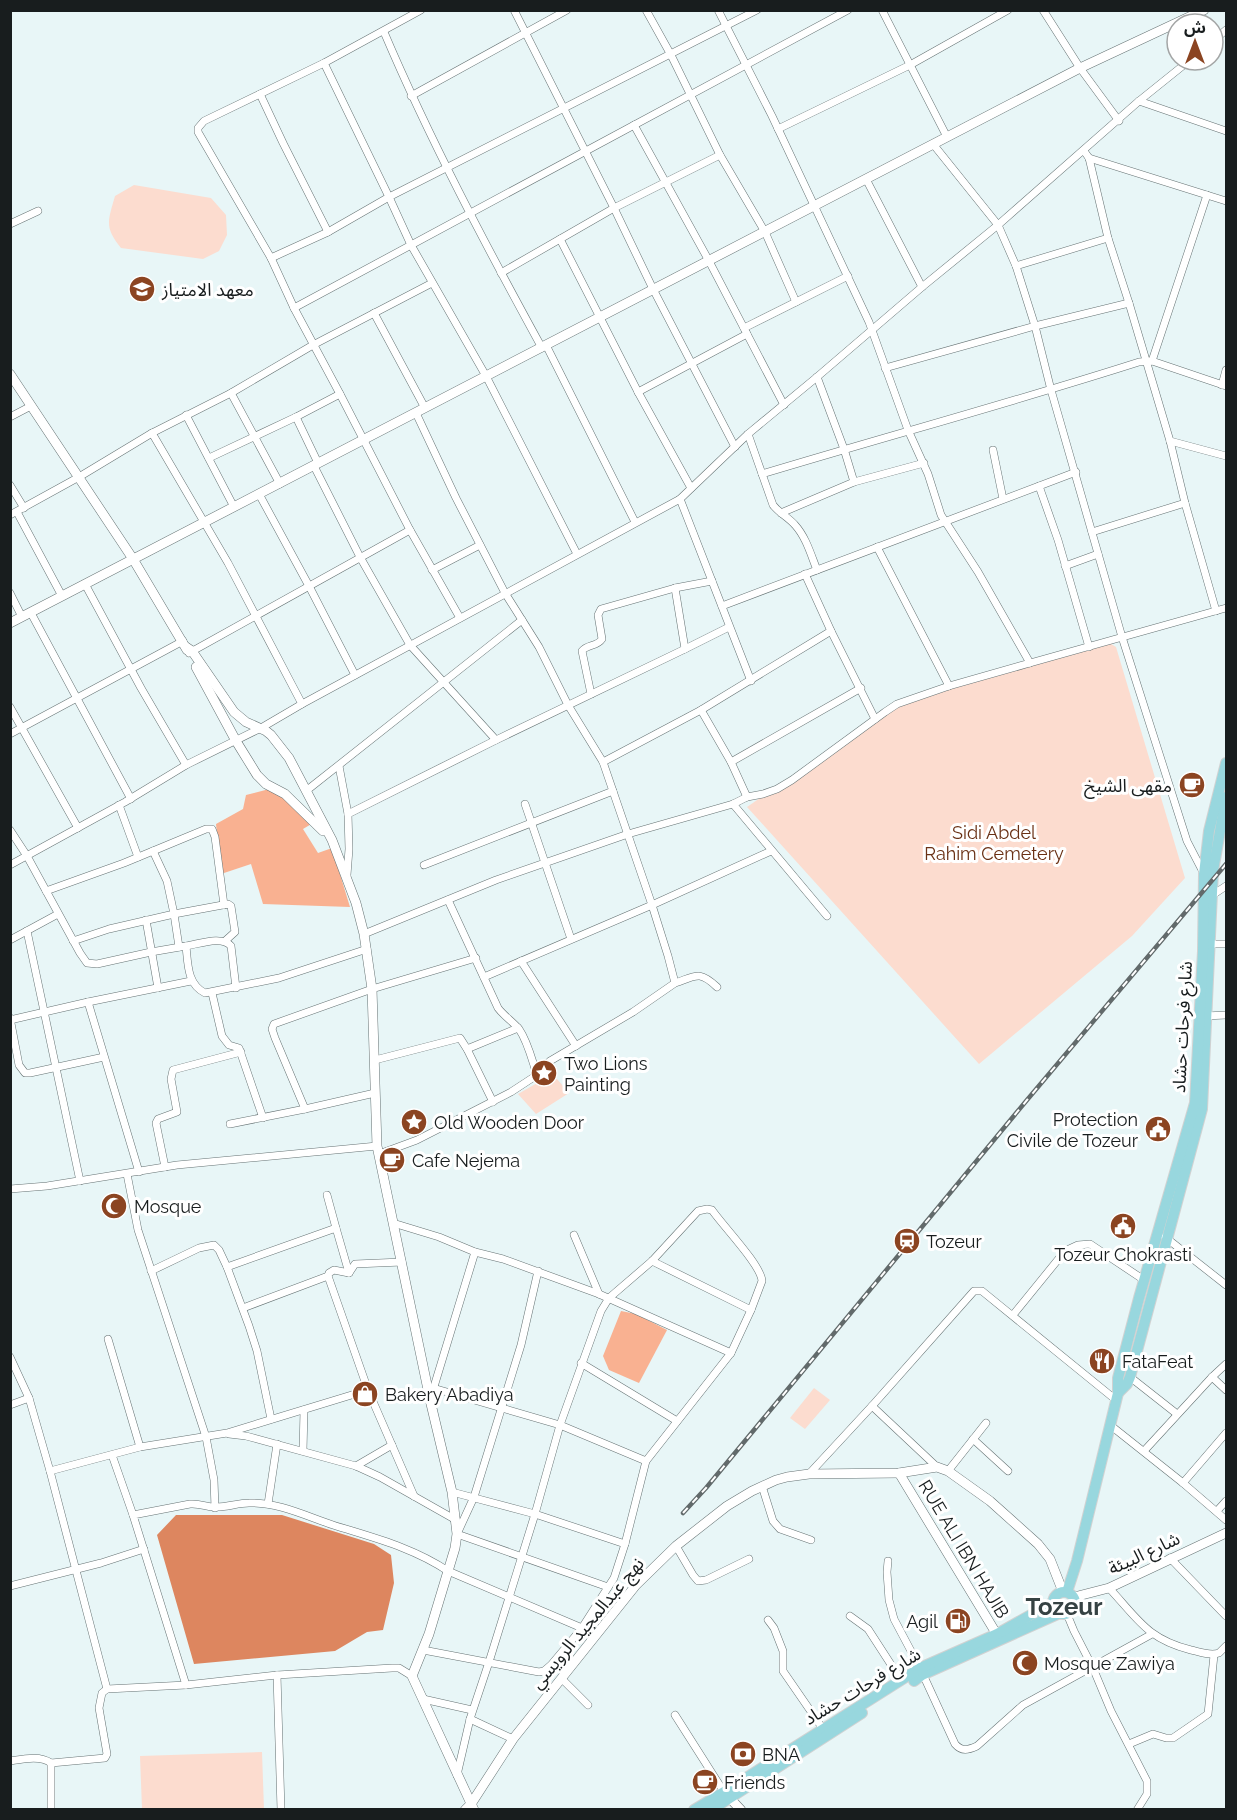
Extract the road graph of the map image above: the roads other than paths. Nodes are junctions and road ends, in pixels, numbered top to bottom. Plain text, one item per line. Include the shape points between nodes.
1 (421, 10) edge
2 (514, 10) edge
3 (567, 10) edge
4 (646, 10) edge
5 (718, 10) edge
6 (757, 10) edge
7 (848, 10) edge
8 (882, 10) edge
9 (1008, 10) edge
10 (1043, 10) edge
11 (1204, 10) edge
12 (726, 27) junction
13 (384, 32) junction
14 (526, 33) junction
15 (671, 55) junction
16 (324, 63) junction
17 (745, 64) junction
18 (910, 65) junction
19 (1080, 68) junction
20 (1175, 72) edge
21 (260, 94) junction
22 (690, 94) junction
23 (411, 96) junction
24 (1139, 101) junction
25 (564, 108) junction
26 (1119, 121) junction
27 (633, 125) junction
28 (778, 129) junction
29 (1227, 131) edge
30 (947, 137) junction
31 (933, 144) junction
32 (585, 151) junction
33 (1084, 151) junction
34 (720, 155) junction
35 (1089, 158) junction
36 (446, 167) junction
37 (866, 179) junction
38 (665, 183) junction
39 (1207, 195) junction
40 (389, 197) junction
41 (1227, 201) edge
42 (815, 206) junction
43 (614, 208) junction
44 (38, 211) dead end
45 (471, 213) junction
46 (10, 224) edge
47 (998, 225) junction
48 (328, 232) junction
49 (765, 232) junction
50 (1108, 238) junction
51 (560, 239) junction
52 (411, 245) junction
53 (271, 258) junction
54 (709, 261) junction
55 (1016, 266) junction
56 (501, 273) junction
57 (848, 276) junction
58 (432, 283) junction
59 (922, 287) junction
60 (653, 290) junction
61 (796, 302) junction
62 (1130, 303) junction
63 (294, 308) junction
64 (374, 313) junction
65 (600, 317) junction
66 (1035, 326) junction
67 (873, 330) junction
68 (746, 331) junction
69 (313, 345) junction
70 (544, 346) junction
71 (1149, 361) junction
72 (691, 364) junction
73 (885, 368) junction
74 (1227, 370) edge
75 (10, 374) edge
76 (486, 376) junction
77 (818, 377) junction
78 (1224, 386) edge
79 (1051, 390) junction
80 (638, 392) junction
81 (231, 393) junction
82 (340, 393) junction
83 (784, 405) junction
84 (31, 406) junction
85 (425, 408) junction
86 (416, 413) junction
87 (186, 416) junction
88 (10, 417) edge
89 (296, 417) junction
90 (908, 430) junction
91 (152, 433) junction
92 (748, 434) junction
93 (255, 437) junction
94 (364, 440) junction
95 (1170, 441) junction
96 (735, 447) junction
97 (844, 449) junction
98 (993, 450) dead end
99 (1227, 456) edge
100 (208, 458) junction
101 (924, 463) junction
102 (316, 464) junction
103 (1076, 472) junction
104 (762, 474) junction
105 (79, 477) junction
106 (854, 482) junction
107 (280, 483) junction
108 (10, 485) edge
109 (1039, 486) junction
110 (690, 488) junction
111 (259, 494) junction
112 (680, 499) junction
113 (1003, 499) junction
114 (1185, 503) junction
115 (234, 507) junction
116 (17, 512) edge
117 (781, 513) junction
118 (945, 521) junction
119 (635, 522) junction
120 (204, 523) junction
121 (410, 530) junction
122 (1092, 532) junction
123 (480, 545) junction
124 (877, 547) junction
125 (577, 554) junction
126 (1098, 554) junction
127 (360, 557) junction
128 (133, 560) junction
129 (1065, 566) junction
130 (432, 570) junction
131 (817, 570) junction
132 (805, 574) junction
133 (712, 581) junction
134 (86, 584) junction
135 (309, 586) junction
136 (675, 588) junction
137 (10, 593) edge
138 (505, 593) junction
139 (62, 596) junction
140 (722, 606) junction
141 (1227, 609) edge
142 (1216, 611) junction
143 (27, 615) junction
144 (256, 615) junction
145 (460, 618) junction
146 (522, 620) junction
147 (10, 623) edge
148 (729, 627) junction
149 (831, 631) junction
150 (1122, 637) junction
151 (410, 645) junction
152 (1089, 647) junction
153 (187, 648) junction
154 (685, 649) junction
155 (1030, 663) junction
156 (131, 669) junction
157 (355, 675) junction
158 (750, 681) junction
159 (444, 682) junction
160 (949, 686) junction
161 (861, 688) junction
162 (591, 694) junction
163 (78, 698) junction
164 (302, 704) junction
165 (568, 705) junction
166 (10, 707) edge
167 (701, 710) junction
168 (875, 719) junction
169 (22, 728) junction
170 (261, 728) junction
171 (10, 734) edge
172 (496, 740) junction
173 (236, 741) junction
174 (603, 762) junction
175 (731, 762) junction
176 (1227, 763) edge
177 (186, 765) junction
178 (339, 766) junction
179 (304, 787) junction
180 (613, 791) junction
181 (285, 794) junction
182 (747, 797) junction
183 (1227, 797) edge
184 (130, 799) junction
185 (525, 804) dead end
186 (733, 804) junction
187 (120, 805) junction
188 (348, 814) junction
189 (531, 823) junction
190 (78, 828) junction
191 (10, 830) edge
192 (628, 834) junction
193 (332, 840) junction
194 (153, 851) junction
195 (771, 851) junction
196 (27, 856) junction
197 (138, 857) junction
198 (545, 863) junction
199 (10, 865) edge
200 (424, 865) dead end
201 (1208, 872) junction
202 (347, 877) junction
203 (1227, 886) edge
204 (46, 891) junction
205 (1207, 898) junction
206 (448, 900) junction
207 (224, 905) junction
208 (652, 905) junction
209 (174, 914) junction
210 (58, 915) junction
211 (827, 915) dead end
212 (146, 920) junction
213 (27, 932) junction
214 (364, 934) junction
215 (571, 939) junction
216 (10, 940) edge
217 (73, 941) junction
218 (225, 941) junction
219 (1210, 944) junction
220 (1227, 944) edge
221 (182, 947) junction
222 (367, 950) junction
223 (151, 952) junction
224 (476, 958) junction
225 (521, 961) junction
226 (484, 977) junction
227 (191, 981) junction
228 (675, 983) junction
229 (236, 987) junction
230 (717, 987) dead end
231 (158, 988) junction
232 (372, 989) junction
233 (212, 993) junction
234 (88, 1002) junction
235 (44, 1012) junction
236 (1227, 1015) edge
237 (1203, 1016) junction
238 (11, 1019) edge
239 (518, 1028) junction
240 (576, 1046) junction
241 (468, 1049) junction
242 (241, 1052) junction
243 (104, 1057) junction
244 (375, 1060) junction
245 (56, 1068) junction
246 (537, 1075) junction
247 (375, 1093) junction
248 (493, 1102) junction
249 (304, 1109) junction
250 (263, 1118) junction
251 (230, 1124) dead end
252 (378, 1150) junction
253 (165, 1167) junction
254 (139, 1172) junction
255 (126, 1174) junction
256 (80, 1181) junction
257 (10, 1188) edge
258 (327, 1195) dead end
259 (393, 1223) junction
260 (336, 1228) junction
261 (1157, 1233) junction
262 (574, 1235) dead end
263 (1168, 1239) junction
264 (475, 1252) junction
265 (652, 1261) junction
266 (402, 1262) junction
267 (227, 1267) junction
268 (151, 1271) junction
269 (538, 1271) junction
270 (349, 1274) junction
271 (328, 1276) junction
272 (1144, 1280) junction
273 (1227, 1285) edge
274 (599, 1294) junction
275 (609, 1298) junction
276 (1139, 1298) junction
277 (1150, 1302) junction
278 (243, 1308) junction
279 (751, 1310) junction
280 (1013, 1315) junction
281 (108, 1339) dead end
282 (730, 1353) junction
283 (10, 1357) edge
284 (581, 1363) junction
285 (1227, 1364) edge
286 (1130, 1377) junction
287 (1212, 1377) junction
288 (433, 1388) junction
289 (368, 1390) junction
290 (1227, 1390) edge
291 (1117, 1397) junction
292 (28, 1398) junction
293 (431, 1404) junction
294 (10, 1405) edge
295 (872, 1406) junction
296 (501, 1409) junction
297 (304, 1410) junction
298 (1177, 1414) junction
299 (271, 1419) junction
300 (677, 1421) junction
301 (986, 1423) dead end
302 (560, 1425) junction
303 (1110, 1425) junction
304 (227, 1433) junction
305 (1227, 1433) edge
306 (206, 1437) junction
307 (973, 1439) junction
308 (277, 1444) junction
309 (392, 1445) junction
310 (140, 1447) junction
311 (303, 1450) junction
312 (1144, 1451) junction
313 (112, 1455) junction
314 (646, 1461) junction
315 (356, 1466) junction
316 (937, 1467) junction
317 (948, 1471) junction
318 (50, 1472) junction
319 (1008, 1472) dead end
320 (899, 1473) junction
321 (809, 1474) junction
322 (1183, 1483) junction
323 (762, 1486) junction
324 (452, 1492) junction
325 (414, 1496) junction
326 (474, 1497) junction
327 (1227, 1501) edge
328 (268, 1504) junction
329 (215, 1508) junction
330 (1217, 1511) junction
331 (535, 1514) junction
332 (133, 1515) junction
333 (456, 1520) junction
334 (1227, 1521) edge
335 (1227, 1533) edge
336 (457, 1534) junction
337 (811, 1540) dead end
338 (625, 1544) junction
339 (676, 1546) junction
340 (144, 1549) junction
341 (522, 1556) junction
342 (1170, 1558) junction
343 (749, 1559) dead end
344 (888, 1562) dead end
345 (76, 1569) junction
346 (448, 1571) junction
347 (10, 1586) edge
348 (608, 1587) junction
349 (1109, 1588) junction
350 (1068, 1594) junction
351 (508, 1596) junction
352 (1053, 1602) junction
353 (1063, 1613) junction
354 (850, 1616) dead end
355 (1227, 1616) edge
356 (768, 1620) dead end
357 (582, 1628) junction
358 (1152, 1634) junction
359 (999, 1638) junction
360 (1227, 1646) edge
361 (423, 1650) junction
362 (1214, 1654) junction
363 (489, 1662) junction
364 (1093, 1668) junction
365 (921, 1672) junction
366 (277, 1675) junction
367 (412, 1676) junction
368 (562, 1679) junction
369 (901, 1680) junction
370 (186, 1684) junction
371 (107, 1689) junction
372 (423, 1699) junction
373 (588, 1705) dead end
374 (472, 1710) junction
375 (675, 1715) dead end
376 (470, 1719) junction
377 (824, 1729) junction
378 (513, 1739) junction
379 (1129, 1744) junction
380 (10, 1761) edge
381 (51, 1763) junction
382 (458, 1775) junction
383 (727, 1795) junction
384 (470, 1808) edge
385 (51, 1809) edge
386 (281, 1809) edge
387 (694, 1809) edge
388 (711, 1809) edge
389 (741, 1809) edge
390 (1137, 1809) edge

1 - 13 street
2 - 14 street
3 - 14 street
4 - 15 street
5 - 12 street
6 - 12 street
7 - 17 street
8 - 18 street
9 - 18 street
10 - 19 street
11 - 19 street
12 - 15 street
12 - 17 street
13 - 16 street
13 - 23 street
14 - 23 street
14 - 25 street
15 - 22 street
15 - 25 street
16 - 21 street
16 - 40 street
17 - 22 street
17 - 28 street
18 - 28 street
18 - 30 street
19 - 26 street
19 - 30 street
20 - 24 street
21 - 48 street
21 - 53 street via 204,121 198,132
22 - 27 street
22 - 34 street
23 - 36 street
24 - 26 street
24 - 29 street
25 - 32 street
25 - 36 street
26 - 33 street
27 - 32 street
27 - 38 street
28 - 42 street
30 - 31 street
31 - 37 street
31 - 47 street
32 - 43 street
32 - 45 street
33 - 35 street
33 - 47 street
34 - 38 street
34 - 49 street
35 - 39 street
35 - 50 street
36 - 40 street
36 - 45 street
37 - 42 street
37 - 59 street
38 - 43 street
38 - 54 street
39 - 41 street
39 - 71 street
40 - 48 street
40 - 52 street
42 - 49 street
42 - 57 street
43 - 51 street
43 - 60 street
44 - 46 street
45 - 52 street
45 - 56 street
47 - 55 street
47 - 59 street
48 - 53 street
49 - 54 street
49 - 61 street
50 - 55 street
50 - 62 street
51 - 56 street
51 - 65 street
52 - 58 street
52 - 63 street
53 - 63 street
54 - 60 street
54 - 68 street
55 - 66 street
56 - 70 street
57 - 61 street
57 - 67 street
58 - 64 street
58 - 76 street
59 - 67 street
60 - 65 street
60 - 72 street
61 - 68 street
62 - 66 street
62 - 71 street
63 - 69 street
64 - 69 street
64 - 85 street
65 - 70 street
65 - 80 street
66 - 73 street
66 - 79 street
67 - 73 street
67 - 77 street
68 - 72 street
68 - 83 street
69 - 81 street
69 - 82 street
70 - 76 street
70 - 119 street
71 - 78 street
71 - 79 street
71 - 95 street
72 - 80 street
72 - 96 street
73 - 90 street
74 - 78 street
75 - 84 street
76 - 85 street
76 - 125 street
77 - 83 street
77 - 97 street
79 - 90 street
79 - 103 street
80 - 110 street
81 - 87 street
81 - 93 street
82 - 89 street
82 - 94 street
83 - 92 street
84 - 88 street
84 - 105 street
85 - 86 street
86 - 94 street
86 - 123 street
87 - 91 street
87 - 100 street
89 - 93 street
89 - 102 street
90 - 97 street
90 - 101 street
91 - 105 street
91 - 120 street
92 - 96 street
92 - 104 street
93 - 100 street
93 - 107 street
94 - 102 street
94 - 121 street
95 - 99 street
95 - 114 street
96 - 110 street
97 - 104 street
97 - 106 street
98 - 113 street
100 - 115 street
101 - 106 street
101 - 118 street
102 - 107 street
102 - 127 street
103 - 109 street
103 - 122 street
104 - 117 street via 773,505
105 - 116 street
105 - 128 street
106 - 117 street
107 - 111 street
108 - 116 street
109 - 113 street
109 - 129 street
110 - 112 street
111 - 115 street
111 - 135 street
112 - 119 street
112 - 133 street
113 - 118 street
114 - 122 street
114 - 142 street
115 - 120 street
116 - 139 street
117 - 131 street via 800,531
118 - 124 street
118 - 155 street
119 - 125 street
120 - 128 street
120 - 144 street
121 - 127 street
121 - 130 street
122 - 126 street
123 - 130 street
123 - 138 street
124 - 131 street
124 - 160 street
125 - 138 street
126 - 129 street
126 - 150 street
127 - 135 street
127 - 151 street
128 - 134 street
128 - 153 street
129 - 152 street
130 - 145 street
131 - 132 street
132 - 140 street
132 - 149 street
133 - 136 street
133 - 140 street
134 - 139 street
134 - 156 street
135 - 144 street
135 - 157 street
136 - 154 street
136 - 162 street via 601,609 598,615 602,639 582,654
137 - 143 street
138 - 145 street
138 - 146 street
139 - 143 street
140 - 148 street
141 - 142 street
142 - 150 street
143 - 147 street
143 - 163 street
144 - 153 street
144 - 164 street
145 - 151 street
146 - 159 street
146 - 165 street
148 - 154 street
148 - 158 street
149 - 158 street
149 - 161 street
150 - 152 street
150 - 201 street via 1187,841
151 - 157 street
151 - 159 street
152 - 155 street
153 - 156 street
153 - 170 street via 234,712
153 - 173 street
154 - 162 street
155 - 160 street
156 - 163 street
156 - 177 street
157 - 164 street
158 - 167 street
159 - 172 street
159 - 178 street
160 - 168 street via 897,704
161 - 168 street
161 - 175 street
162 - 165 street
163 - 169 street
163 - 184 street
164 - 170 street
165 - 172 street
165 - 174 street
166 - 169 street
167 - 174 street
167 - 175 street
168 - 182 street via 792,780
169 - 171 street
169 - 190 street
170 - 173 street
170 - 179 street via 280,745
172 - 188 street
173 - 177 street
173 - 181 street via 261,780
174 - 180 street
175 - 182 street
176 - 201 main road, شارع فرحات حشاد via 1209,831
177 - 184 street
178 - 179 street
178 - 188 street
179 - 181 street
179 - 193 street
180 - 189 street
180 - 192 street
181 - 193 street
182 - 186 street
183 - 201 main road, شارع فرحات حشاد
184 - 187 street
185 - 189 street
186 - 192 street
186 - 195 street
187 - 190 street
187 - 197 street
188 - 202 street
189 - 198 street
189 - 200 street
190 - 196 street
191 - 196 street
192 - 198 street
192 - 208 street
193 - 202 street
194 - 197 street
194 - 207 street via 212,829
194 - 209 street
195 - 208 street
195 - 211 street
196 - 199 street
196 - 204 street
197 - 204 street
198 - 206 street
198 - 215 street
201 - 205 main road, شارع فرحات حشاد
202 - 214 street
203 - 205 street
204 - 210 street
205 - 219 main road, شارع فرحات حشاد
205 - 237 main road, شارع فرحات حشاد
206 - 214 street
206 - 224 street
207 - 209 street
207 - 218 street via 231,906 235,932
208 - 215 street
208 - 228 street
209 - 212 street
209 - 221 street
210 - 213 street
210 - 217 street
212 - 217 street
212 - 223 street
213 - 216 street
213 - 235 street
214 - 222 street
215 - 225 street
217 - 223 street via 92,964
218 - 221 street
218 - 229 street via 231,946
219 - 220 street
219 - 237 main road, شارع فرحات حشاد
221 - 223 street
221 - 227 street
222 - 229 street via 279,978
222 - 232 street
223 - 231 street
224 - 226 street
224 - 232 street
225 - 226 street
225 - 240 street
226 - 239 street via 503,1015
227 - 231 street
227 - 233 street via 198,990
228 - 230 street via 697,975
228 - 240 street
229 - 233 street
231 - 234 street
232 - 244 street
232 - 249 street via 274,1024 274,1038
233 - 242 street via 222,1036 228,1045
234 - 235 street
234 - 243 street
235 - 238 street
235 - 245 street
236 - 237 street
237 - 261 main road, شارع فرحات حشاد via 1195,1103
237 - 263 main road, شارع فرحات حشاد via 1202,1109
238 - 245 street via 21,1069 30,1073
239 - 241 street
239 - 246 street
240 - 246 street via 550,1061
241 - 244 street via 456,1038
241 - 248 street
242 - 250 street
242 - 253 street via 173,1070 177,1112 156,1123
243 - 245 street
243 - 254 street
244 - 247 street
245 - 256 street
246 - 248 street
247 - 249 street
247 - 252 street
248 - 252 street via 417,1140
249 - 250 street
250 - 251 street
252 - 253 street
252 - 259 street
253 - 254 street
254 - 255 street
255 - 256 street
255 - 268 street
256 - 257 street
258 - 260 street
259 - 264 street
259 - 266 street
260 - 267 street
260 - 270 street
261 - 263 street
261 - 272 main road, شارع فرحات حشاد
262 - 274 street
263 - 273 street
263 - 277 main road, شارع فرحات حشاد
264 - 269 street
264 - 288 street
265 - 275 street
265 - 279 street
265 - 279 street via 699,1211 712,1210 762,1276
266 - 270 street via 355,1264
266 - 293 street
267 - 268 street via 219,1250 210,1245
267 - 278 street
268 - 306 street
269 - 274 street
269 - 296 street
270 - 271 street via 334,1270
271 - 278 street
271 - 289 street
272 - 276 main road, شارع فرحات حشاد
272 - 280 street via 1090,1244 1078,1245 1065,1251
274 - 275 street
275 - 282 street
275 - 284 street
276 - 277 main road
276 - 291 main road, شارع فرحات حشاد via 1118,1378
277 - 286 main road, شارع فرحات حشاد
278 - 299 street via 257,1351
279 - 282 street
280 - 291 street
280 - 295 street via 982,1291 974,1292
281 - 310 street
282 - 300 street
283 - 292 street
284 - 300 street
284 - 302 street
285 - 287 street
286 - 291 main road, شارع فرحات حشاد
286 - 298 street
287 - 290 street
287 - 298 street
288 - 293 street
288 - 296 street
289 - 297 street
289 - 309 street
291 - 303 main road, شارع فرحات حشاد
292 - 294 street
292 - 318 street
293 - 324 street
295 - 316 street
295 - 321 street
296 - 302 street
296 - 326 street
297 - 299 street
297 - 311 street
298 - 312 street
299 - 304 street
300 - 314 street
301 - 307 street
302 - 314 street
302 - 331 street
303 - 312 street
303 - 350 main road, شارع فرحات حشاد
304 - 306 street
304 - 308 street
305 - 322 street
306 - 310 street
306 - 329 street
307 - 317 street
307 - 319 street
308 - 311 street
308 - 328 street
309 - 315 street
309 - 325 street
310 - 313 street
311 - 315 street
312 - 322 street
313 - 318 street
313 - 332 street
314 - 338 street
315 - 325 street
316 - 317 street, نهج عبدالمجيد الرويسي
316 - 320 street, نهج عبدالمجيد الرويسي
317 - 350 street, نهج عبدالمجيد الرويسي via 990,1501 1038,1544
318 - 345 street
320 - 321 street, نهج عبدالمجيد الرويسي
320 - 359 street, RUE ALI IBN HAJIB
321 - 323 street, نهج عبدالمجيد الرويسي
322 - 330 street
323 - 337 street via 776,1525
323 - 339 street, نهج عبدالمجيد الرويسي via 727,1506
324 - 326 street
324 - 333 street
325 - 333 street
326 - 331 street
326 - 336 street
327 - 330 street
328 - 329 street
328 - 346 street via 382,1540 428,1558
329 - 332 street via 200,1503
330 - 334 street
331 - 338 street
331 - 341 street
332 - 340 street
333 - 336 street
335 - 342 street, شارع البيئة
336 - 341 street
336 - 346 street
338 - 348 street via 617,1573
339 - 343 street via 698,1581
339 - 368 street, نهج عبدالمجيد الرويسي via 636,1585
340 - 345 street
340 - 370 street
341 - 348 street
341 - 351 street
342 - 349 street, شارع البيئة
342 - 355 street
344 - 365 street via 892,1613
345 - 347 street
345 - 371 street
346 - 351 street
346 - 361 street
348 - 357 street
349 - 350 street, شارع البيئة
349 - 358 street
350 - 352 main road via 1057,1595
350 - 353 main road via 1075,1608
351 - 357 street
351 - 363 street
352 - 353 main road
352 - 359 main road, شارع فرحات حشاد
353 - 359 main road, شارع فرحات حشاد
353 - 364 street
354 - 369 street via 868,1629
356 - 377 street via 783,1651 783,1671
357 - 363 street via 544,1671
358 - 362 street via 1168,1643
358 - 364 street
359 - 365 main road, شارع فرحات حشاد
360 - 362 street
361 - 363 street
361 - 367 street
362 - 379 street via 1208,1714 1173,1738 1153,1734
363 - 374 street
364 - 365 street via 1023,1705 968,1750 955,1744
364 - 379 street
365 - 369 main road, شارع فرحات حشاد
365 - 383 main road, شارع فرحات حشاد
366 - 367 street via 399,1668
366 - 370 street
366 - 386 street
367 - 372 street
368 - 373 street
368 - 378 street, نهج عبدالمجيد الرويسي
369 - 377 main road, شارع فرحات حشاد
370 - 371 street
371 - 381 street via 102,1693 99,1708 105,1758
372 - 374 street
372 - 382 street
374 - 376 street
375 - 383 street
376 - 378 street
376 - 382 street
377 - 383 main road, شارع فرحات حشاد
378 - 384 street, نهج عبدالمجيد الرويسي
379 - 390 street via 1147,1781 1147,1794
380 - 381 street via 40,1759
381 - 385 street
382 - 384 street
383 - 387 main road, شارع فرحات حشاد
383 - 388 main road, شارع فرحات حشاد
383 - 389 street

